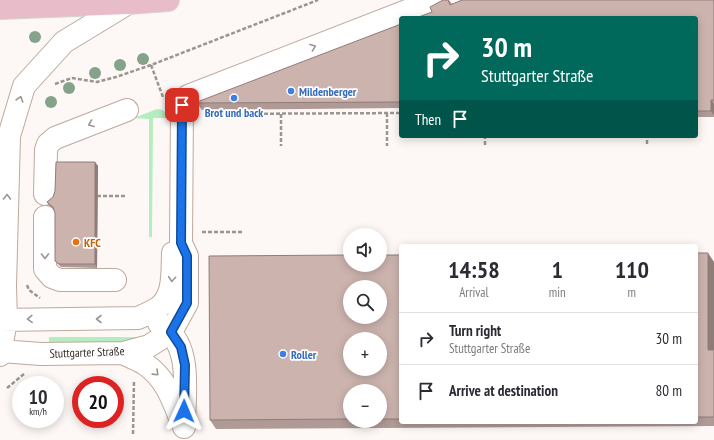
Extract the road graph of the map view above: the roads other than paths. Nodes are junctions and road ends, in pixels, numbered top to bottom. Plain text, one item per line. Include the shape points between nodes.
1 (168, 0) edge
2 (436, 0) edge
3 (128, 3) junction
4 (0, 8) edge
5 (0, 108) edge
6 (127, 110) dead end
7 (9, 136) junction
8 (46, 194) dead end
9 (46, 217) dead end
10 (181, 243) junction
11 (115, 280) dead end
12 (138, 318) junction
13 (3, 320) edge
14 (171, 332) junction
15 (0, 351) edge
16 (0, 355) edge
17 (128, 356) junction
18 (187, 433) edge

1 - 3 main road
10 -> 2 street, Stuttgarter Straße via 176,105 188,96
3 - 4 main road
7 -> 3 street via 24,86 64,42
5 - 7 street
6 -> 8 street via 55,138 48,144
13 -> 7 street
9 -> 11 street via 45,269 52,277 60,280
10 -> 12 street, Stuttgarter Straße via 173,253 172,284 168,298 158,308
10 - 14 street, Stuttgarter Straße via 187,256 187,303
12 -> 13 street, Stuttgarter Straße
12 - 14 street via 160,323
13 - 15 street
14 - 17 street, Stuttgarter Straße
14 - 18 street via 181,347 185,365
15 - 16 street
15 - 17 street, Stuttgarter Straße
17 -> 18 street via 144,363 159,375 168,389

